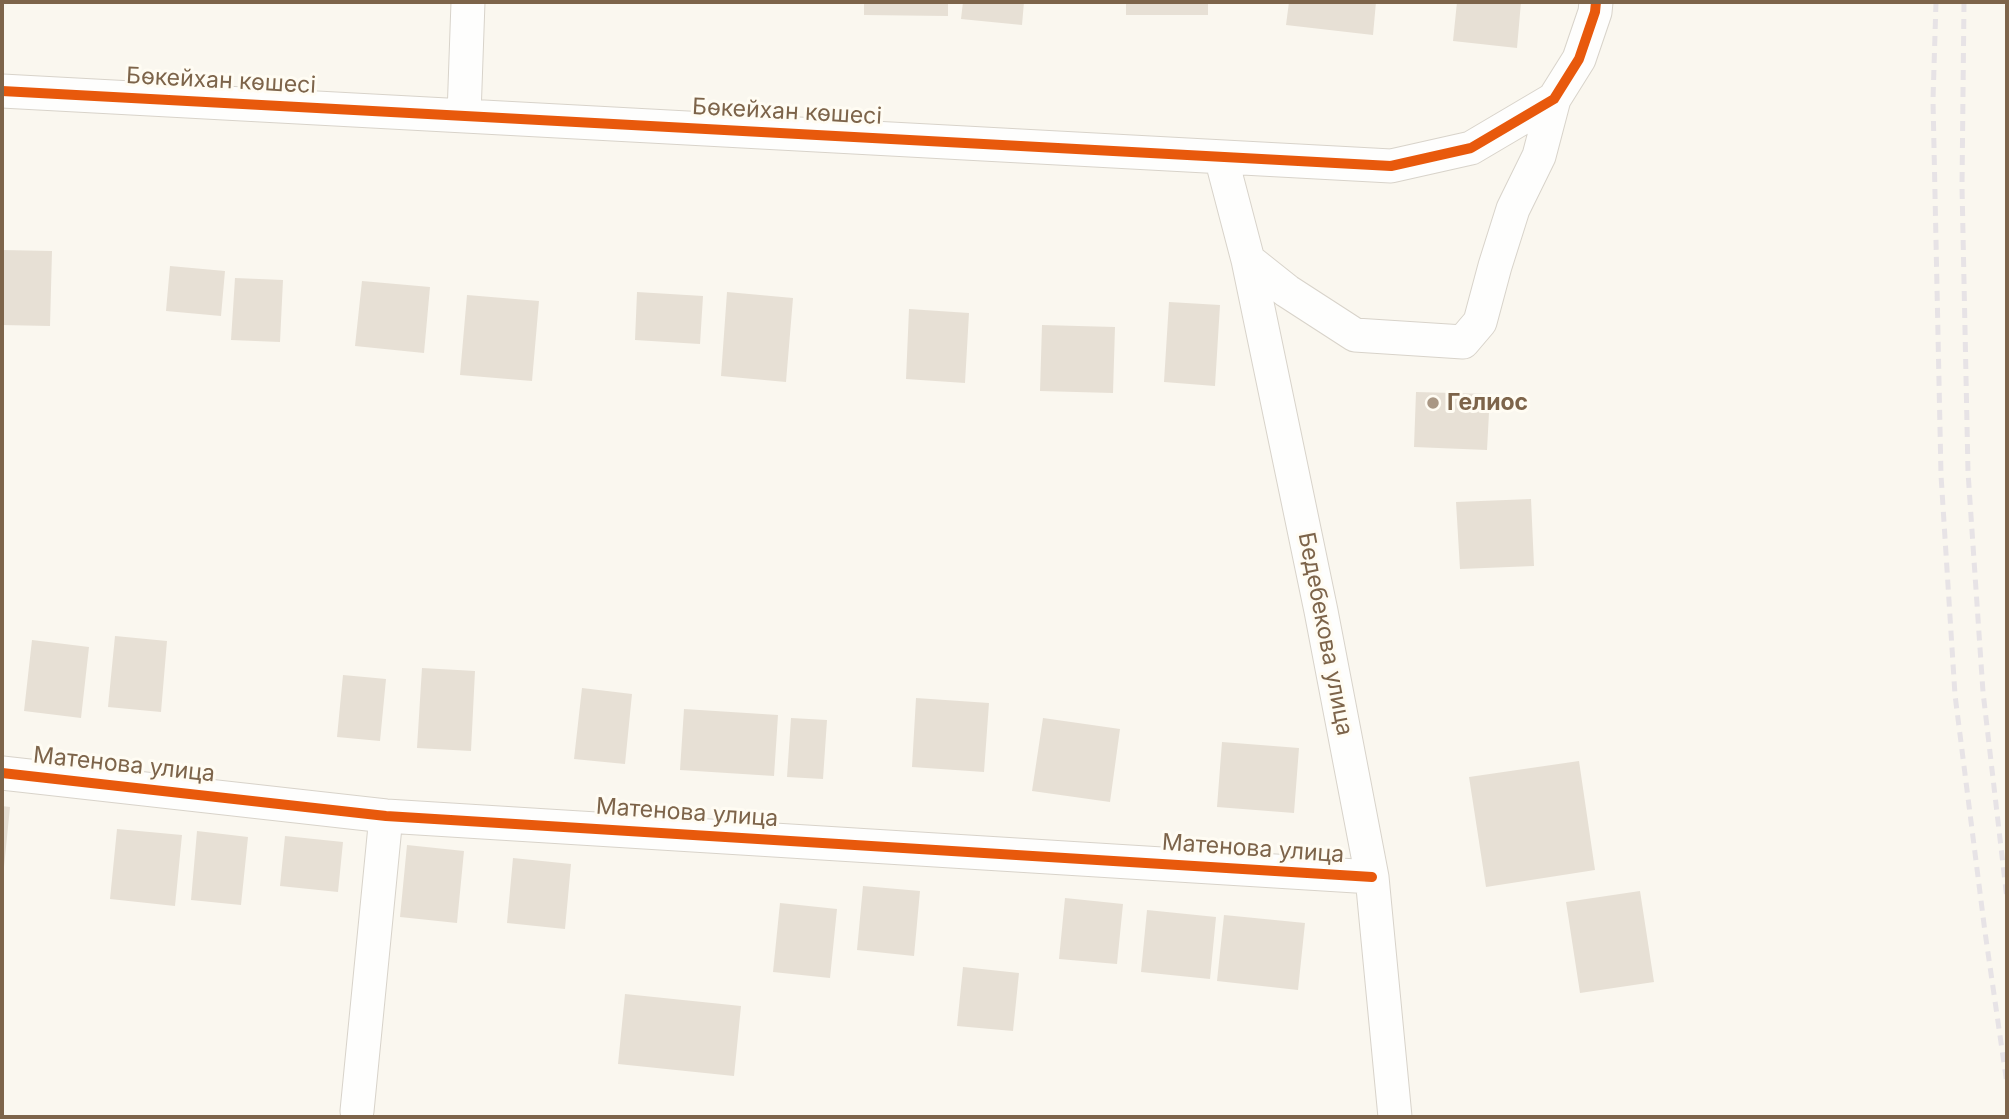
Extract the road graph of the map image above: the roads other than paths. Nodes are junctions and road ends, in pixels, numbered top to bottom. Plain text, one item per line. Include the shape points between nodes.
1 (468, 2) edge
2 (1596, 2) edge
3 (2, 91) edge
4 (1554, 99) junction
5 (464, 115) junction
6 (1221, 157) junction
7 (1248, 260) junction
8 (2, 773) edge
9 (386, 816) junction
10 (1372, 877) junction
11 (357, 1111) dead end
12 (1395, 1117) edge

1 - 5 street
2 - 4 street via 1579,59
3 - 5 street, Бөкейхан көшесі
4 - 6 street, Бөкейхан көшесі via 1471,148 1391,166
4 - 7 street via 1539,156 1513,209 1480,321 1463,342 1355,335
5 - 6 street, Бөкейхан көшесі
6 - 7 street, Бедебекова улица
7 - 10 street, Бедебекова улица
8 - 9 street, Матенова улица
9 - 10 street, Матенова улица
9 - 11 street
10 - 12 street, Бедебекова улица

